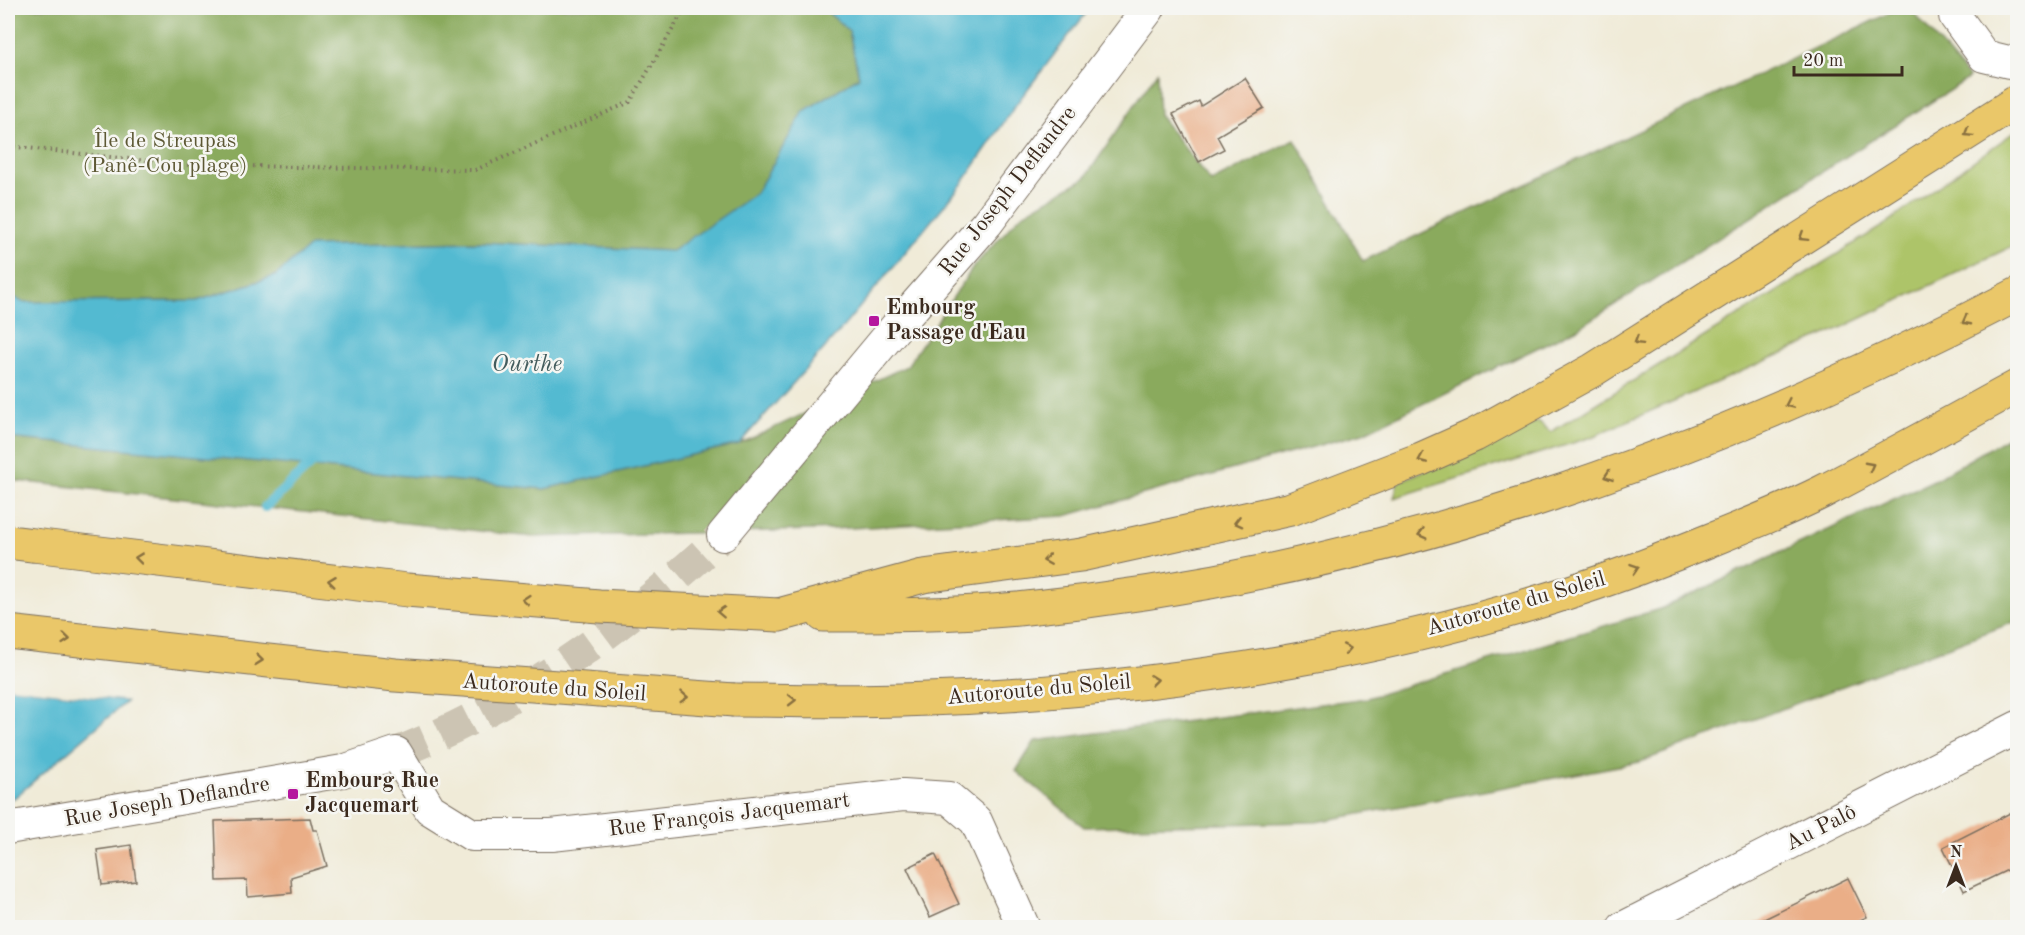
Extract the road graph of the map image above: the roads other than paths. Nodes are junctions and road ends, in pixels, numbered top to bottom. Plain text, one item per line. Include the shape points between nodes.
1 (1149, 8) edge
2 (1956, 8) edge
3 (2018, 61) edge
4 (2018, 101) edge
5 (2018, 294) edge
6 (2018, 386) edge
7 (723, 535) tunnel mouth
8 (20, 544) edge
9 (780, 615) junction
10 (8, 632) edge
11 (2018, 727) edge
12 (396, 753) joint
13 (8, 828) edge
14 (1024, 927) edge
15 (1623, 927) edge

1 - 7 street, Rue Joseph Deflandre via 987,223
2 - 3 street via 1955,16 1984,56
4 -> 9 highway via 1593,370 1476,435 1402,467 1291,509 1248,520 1081,555 923,576
5 -> 9 highway via 1787,405 1661,457 1540,499 1382,544 1188,587 1090,601 934,614
10 -> 6 highway, Autoroute du Soleil, bridge via 396,675 734,700 902,700 1091,687 1222,672 1361,646 1503,613 1670,556 1818,494
9 -> 8 highway, bridge via 599,606 407,590
11 - 15 street, Au Palô
12 - 13 street, Rue Joseph Deflandre via 343,771
12 - 14 street, Rue François Jacquemart via 430,809 472,834 552,835 903,795 949,798 976,821

